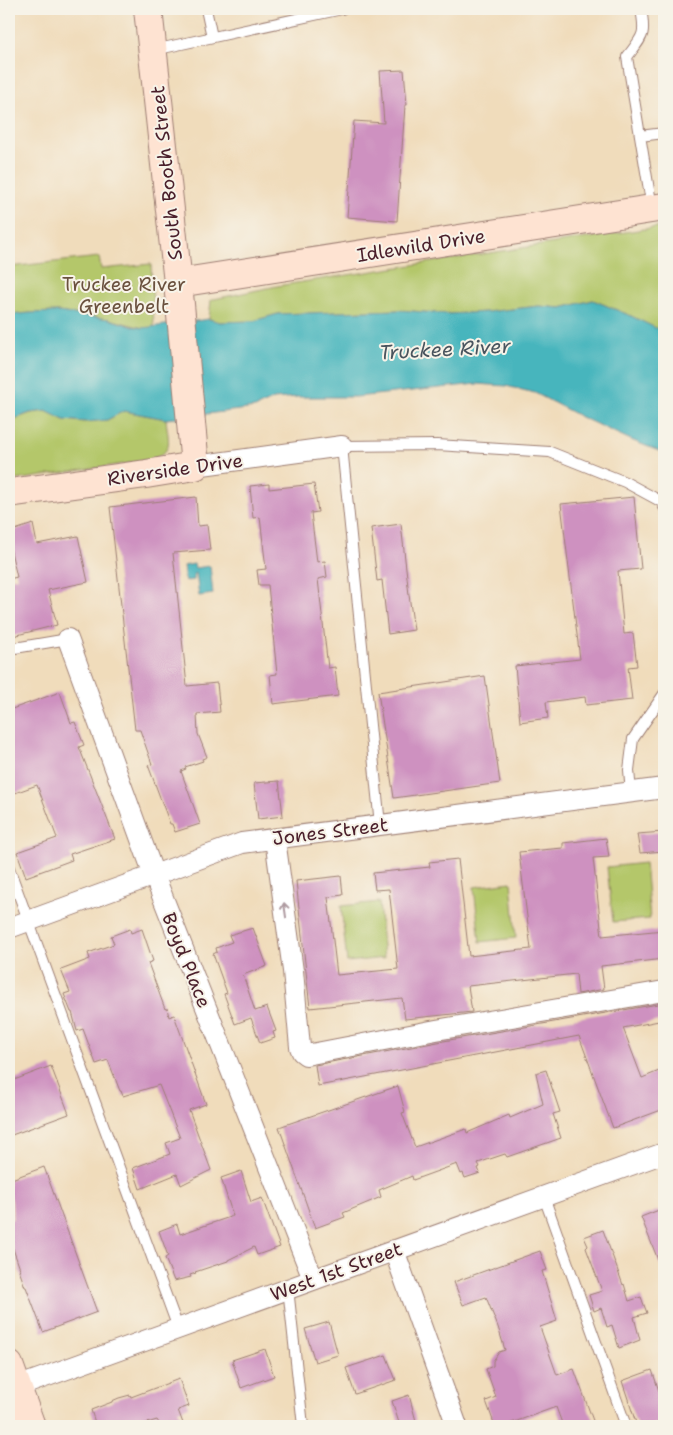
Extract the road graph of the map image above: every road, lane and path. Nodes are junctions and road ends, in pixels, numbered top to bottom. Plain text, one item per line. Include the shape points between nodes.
1 (148, 9) edge
2 (206, 9) edge
3 (342, 9) edge
4 (641, 9) edge
5 (212, 38) junction
6 (153, 50) junction
7 (664, 133) edge
8 (640, 136) junction
9 (658, 208) edge
10 (178, 292) junction
11 (342, 446) junction
12 (194, 455) junction
13 (9, 493) edge
14 (664, 507) edge
15 (68, 639) joint
16 (9, 649) edge
17 (664, 694) edge
18 (664, 788) edge
19 (631, 793) junction
20 (380, 825) junction
21 (275, 838) junction
22 (9, 868) edge
23 (154, 875) junction
24 (28, 920) junction
25 (9, 928) edge
26 (664, 991) edge
27 (664, 1153) edge
28 (544, 1197) junction
29 (394, 1250) junction
30 (313, 1279) junction
31 (288, 1288) junction
32 (178, 1328) junction
33 (11, 1380) edge
34 (31, 1426) edge
35 (303, 1426) edge
36 (457, 1426) edge
37 (626, 1426) edge

1 - 6 street, South Booth Street
2 - 5 lane
3 - 5 lane
4 - 8 lane via 642,36 627,57
5 - 6 lane
6 - 10 street, South Booth Street
7 - 8 lane
8 - 9 lane
9 - 10 street, Idlewild Drive
10 - 12 street, South Booth Street
11 - 12 street, Riverside Drive
11 - 14 lane via 437,445 550,452 625,482 662,502
11 - 20 lane
12 - 13 street, Riverside Drive via 146,474
15 - 16 lane
15 - 23 street, Boyd Place
17 - 19 lane via 632,739
18 - 19 street, Jones Street
19 - 20 street, Jones Street
20 - 21 street, Jones Street
21 - 23 street, Jones Street via 242,843
26 -> 21 street via 306,1055 300,1047
22 - 24 lane
23 - 24 street, Jones Street
23 - 30 street, Boyd Place
24 - 25 street, Jones Street
24 - 32 lane
27 - 28 street, West 1st Street
28 - 29 street, West 1st Street
28 - 37 lane
29 - 30 street, West 1st Street
29 - 36 street
30 - 31 street, West 1st Street
31 - 32 street, West 1st Street
31 - 35 lane
32 - 33 street, West 1st Street
33 - 34 street

